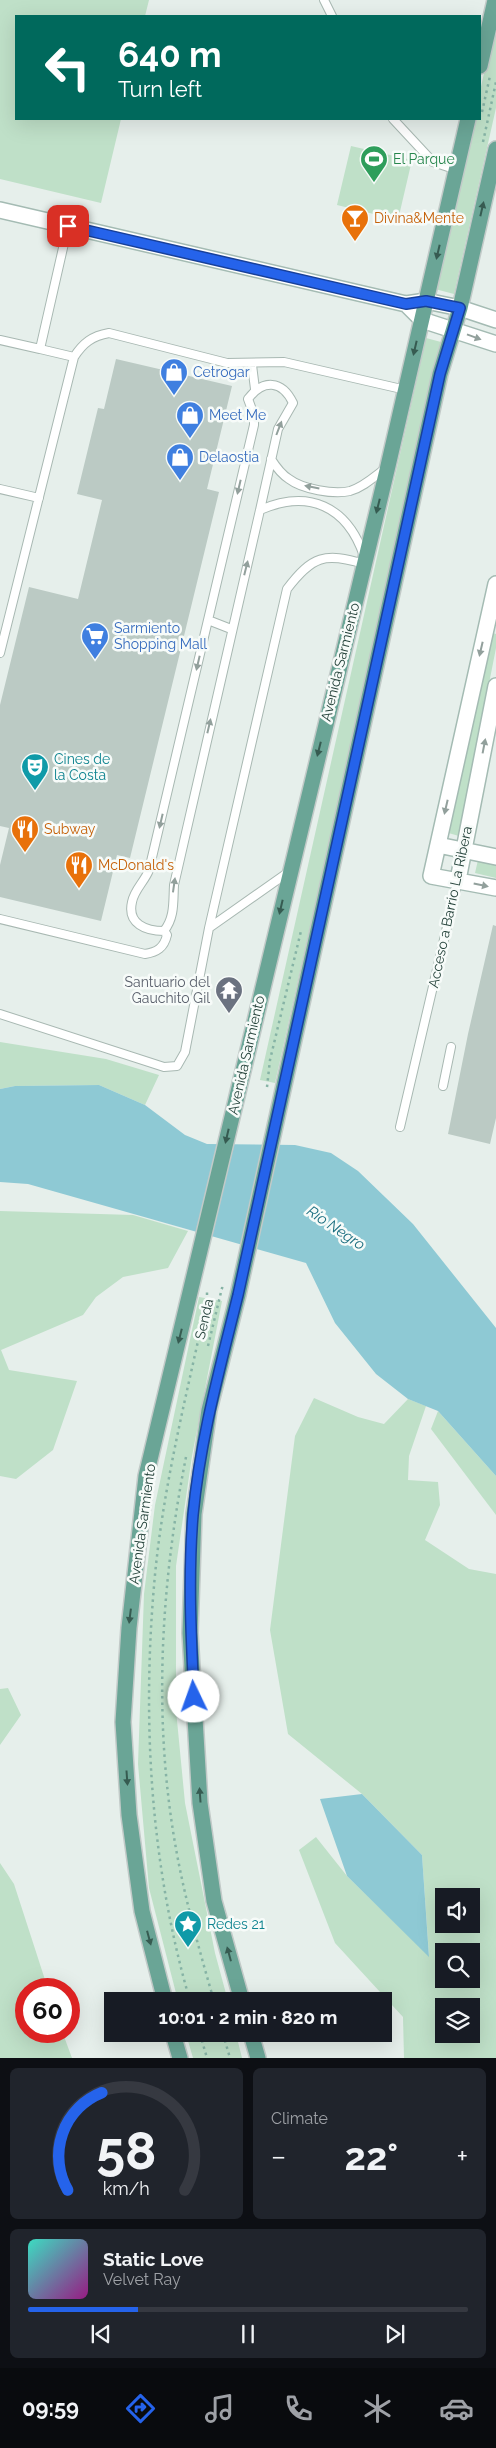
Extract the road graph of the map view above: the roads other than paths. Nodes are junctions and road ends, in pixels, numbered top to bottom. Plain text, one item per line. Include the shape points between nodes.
1 (324, 0) edge
2 (495, 0) edge
3 (332, 15) edge
4 (481, 62) edge
5 (394, 120) edge
6 (468, 120) edge
7 (496, 149) edge
8 (457, 170) junction
9 (0, 210) edge
10 (68, 226) junction
11 (426, 301) junction
12 (406, 304) junction
13 (460, 308) junction
14 (422, 320) junction
15 (496, 320) edge
16 (452, 329) junction
17 (0, 340) edge
18 (496, 344) edge
19 (40, 349) junction
20 (74, 357) junction
21 (252, 365) junction
22 (255, 389) junction
23 (406, 390) junction
24 (271, 459) junction
25 (388, 466) junction
26 (0, 489) edge
27 (39, 498) junction
28 (260, 510) junction
29 (364, 562) junction
30 (496, 584) edge
31 (208, 620) junction
32 (492, 622) edge
33 (231, 629) junction
34 (0, 653) edge
35 (496, 686) edge
36 (438, 845) junction
37 (463, 850) junction
38 (496, 858) edge
39 (290, 871) junction
40 (458, 880) junction
41 (496, 888) edge
42 (0, 919) edge
43 (209, 928) junction
44 (164, 931) junction
45 (0, 1014) edge
46 (451, 1047) dead end
47 (443, 1086) dead end
48 (400, 1127) dead end
49 (163, 1992) edge
50 (239, 1992) edge
51 (175, 2042) edge
52 (253, 2042) edge
53 (180, 2058) edge
54 (258, 2058) edge

1 - 3 lane
2 - 4 main road
5 - 8 lane via 433,162
6 - 8 main road, Avenida Sarmiento
13 -> 7 main road
8 -> 11 main road, Avenida Sarmiento
9 - 10 street
10 - 12 street
10 - 19 lane
11 - 12 street
11 - 13 street
11 - 14 main road, Avenida Sarmiento
12 - 14 street
13 - 15 street
13 - 16 main road
14 - 16 street
14 -> 23 main road, Avenida Sarmiento
16 -> 18 street
50 -> 16 main road via 214,1901 200,1803 190,1633 194,1514 209,1410 232,1292 280,1098
17 - 19 lane
19 - 20 lane
20 - 21 lane via 82,345 95,336 110,333 227,364
20 - 27 lane
21 - 22 lane
21 - 23 lane via 284,362
24 -> 22 lane via 278,428 293,403 280,387 265,385
22 -> 31 lane via 248,399 254,425
23 - 25 main road, Avenida Sarmiento
25 -> 24 lane via 367,483 349,491 334,491 290,481
24 - 28 lane
25 -> 29 main road, Avenida Sarmiento
26 - 27 lane
27 - 34 lane
28 - 29 lane via 287,502 325,507 338,513 358,539
33 -> 28 lane
29 -> 39 main road, Avenida Sarmiento
29 - 43 lane via 339,556 320,559 302,569 288,589
30 - 32 street
31 - 33 lane
31 -> 44 lane via 149,870 132,901 132,914 137,924 145,929
32 -> 36 street
44 -> 33 lane via 174,912 174,885
37 -> 35 street, Acceso a Barrio La Ribera
36 - 37 street
36 - 40 street via 431,876
37 - 38 street
37 - 40 street, Acceso a Barrio La Ribera
39 - 43 lane
39 -> 49 main road, Avenida Sarmiento via 238,1089 198,1287 146,1476 129,1628 123,1722 129,1814 142,1911
40 -> 41 street
40 - 48 lane, Acceso a Barrio La Ribera
42 - 44 lane via 145,954 155,952 165,944 167,935
43 - 45 lane via 185,1052 176,1066 164,1068
46 - 47 lane
51 - 53 main road
52 - 54 main road

